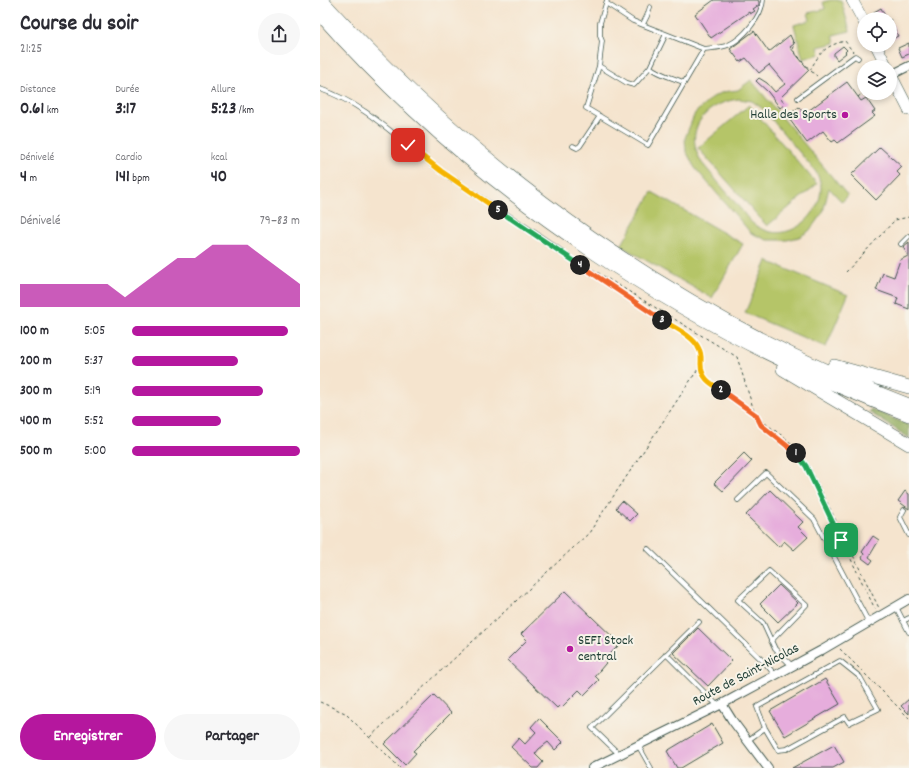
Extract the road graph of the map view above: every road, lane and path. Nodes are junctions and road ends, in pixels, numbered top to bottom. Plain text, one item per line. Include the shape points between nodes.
1 (321, 0) edge
2 (763, 0) edge
3 (852, 0) edge
4 (606, 1) edge
5 (650, 7) dead end
6 (859, 12) edge
7 (320, 14) edge
8 (642, 24) junction
9 (666, 34) junction
10 (793, 41) dead end
11 (704, 48) junction
12 (856, 57) joint
13 (599, 66) junction
14 (909, 66) edge
15 (650, 67) junction
16 (810, 70) junction
17 (897, 70) edge
18 (822, 80) junction
19 (683, 82) junction
20 (897, 87) edge
21 (320, 89) edge
22 (798, 98) dead end
23 (909, 110) edge
24 (600, 116) junction
25 (573, 146) dead end
26 (909, 217) edge
27 (909, 236) edge
28 (901, 244) dead end
29 (561, 251) junction
30 (846, 272) dead end
31 (726, 331) junction
32 (783, 350) junction
33 (701, 365) junction
34 (909, 387) edge
35 (909, 404) edge
36 (756, 415) junction
37 (909, 415) edge
38 (909, 444) edge
39 (738, 500) dead end
40 (904, 510) dead end
41 (909, 535) edge
42 (648, 549) dead end
43 (909, 599) edge
44 (896, 607) junction
45 (875, 609) dead end
46 (884, 614) junction
47 (909, 618) edge
48 (903, 621) junction
49 (698, 622) dead end
50 (869, 623) junction
51 (909, 632) edge
52 (771, 641) junction
53 (838, 646) dead end
54 (666, 654) junction
55 (793, 666) junction
56 (775, 676) junction
57 (320, 702) edge
58 (720, 705) junction
59 (909, 718) edge
60 (765, 728) junction
61 (370, 737) junction
62 (747, 741) junction
63 (638, 745) junction
64 (620, 754) junction
65 (400, 768) edge
66 (592, 768) edge
67 (652, 768) edge
68 (768, 768) edge

1 - 32 highway via 396,79 440,120 536,198 650,276
2 - 11 lane via 763,6 753,26 728,45
3 - 6 main road
4 - 8 lane via 633,21
4 - 13 lane via 600,23 602,41
5 - 8 lane
7 - 31 highway via 351,48 434,128 524,202 587,248
8 - 9 lane
9 - 11 lane
9 - 15 lane
10 - 16 path via 793,50
11 - 19 lane
12 - 16 path via 845,41 831,44
12 - 18 lane
13 - 15 lane via 630,85 634,85
13 - 24 lane via 586,108
14 - 17 street
15 - 19 lane via 658,73
16 - 18 path
18 - 22 lane
19 - 24 lane via 648,145
20 - 23 main road
21 - 29 lane via 349,100 373,115 441,171
24 - 25 lane via 580,146
26 - 30 path via 895,220
27 - 28 lane
29 - 33 path via 693,340 699,348
29 - 36 path via 737,357
31 - 37 highway via 828,382
31 - 38 highway via 734,341
32 - 34 highway via 798,352 837,367
32 - 35 highway
33 - 36 path via 706,380
33 - 61 path via 589,534
36 - 45 path via 761,425 787,445 806,466
36 - 46 path via 788,440 808,464 874,599
39 - 50 lane via 766,473 814,519
40 - 41 lane via 900,517
42 - 56 lane via 766,664
43 - 44 street, Route de Saint-Nicolas
44 - 46 street, Route de Saint-Nicolas
44 - 48 lane
46 - 50 street, Route de Saint-Nicolas
47 - 48 lane
48 - 51 lane
49 - 54 lane
50 - 55 street, Route de Saint-Nicolas
52 - 52 lane via 763,623 738,600 769,572 806,605
52 - 55 lane via 775,649
53 - 59 path
54 - 58 lane
54 - 64 lane via 592,728
55 - 56 street, Route de Saint-Nicolas
56 - 58 street, Route de Saint-Nicolas
57 - 61 path via 346,713
58 - 62 street
58 - 63 street, Route de Saint-Nicolas
60 - 60 lane via 757,707 840,661 860,677 878,709 849,723 845,717 787,749 778,750
60 - 62 lane
61 - 65 path
62 - 68 street
63 - 64 street, Route de Saint-Nicolas
63 - 67 lane
64 - 66 street, Route de Saint-Nicolas

